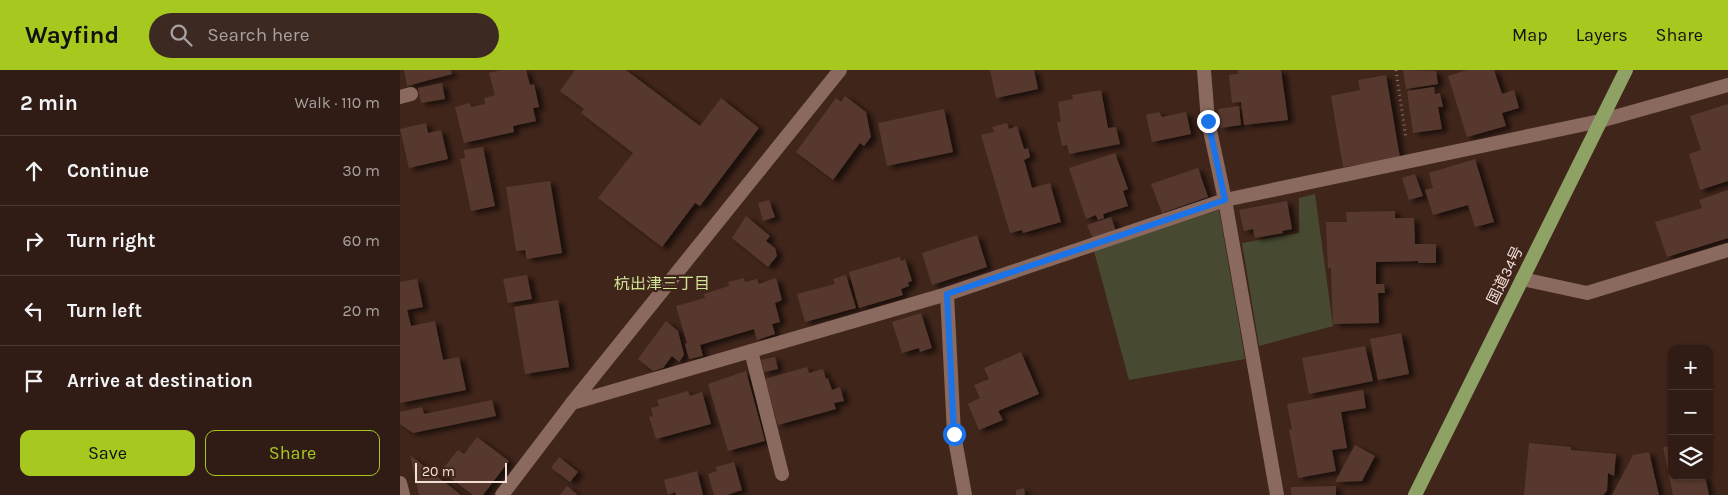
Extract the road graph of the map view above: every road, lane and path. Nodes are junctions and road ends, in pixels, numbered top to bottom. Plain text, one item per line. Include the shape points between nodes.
1 (840, 70) edge
2 (1204, 70) edge
3 (1396, 70) edge
4 (1626, 70) edge
5 (1728, 85) edge
6 (1600, 122) junction
7 (1409, 161) junction
8 (1225, 200) junction
9 (1728, 250) edge
10 (1522, 279) junction
11 (947, 294) junction
12 (751, 351) junction
13 (572, 403) junction
14 (782, 474) dead end
15 (400, 483) edge
16 (403, 495) edge
17 (502, 495) edge
18 (965, 495) edge
19 (1277, 495) edge
20 (1415, 495) edge

1 - 13 street
2 - 8 street via 1208,121
3 - 7 path
4 - 6 highway, 国道34号
5 - 6 street
6 - 7 street
6 - 10 highway, 国道34号
7 - 8 street
8 - 11 street
8 - 19 street
9 - 10 street via 1587,293
10 - 20 highway, 国道34号
11 - 12 street
11 - 18 street via 954,434
12 - 13 street
12 - 14 street
13 - 17 street
15 - 16 street

